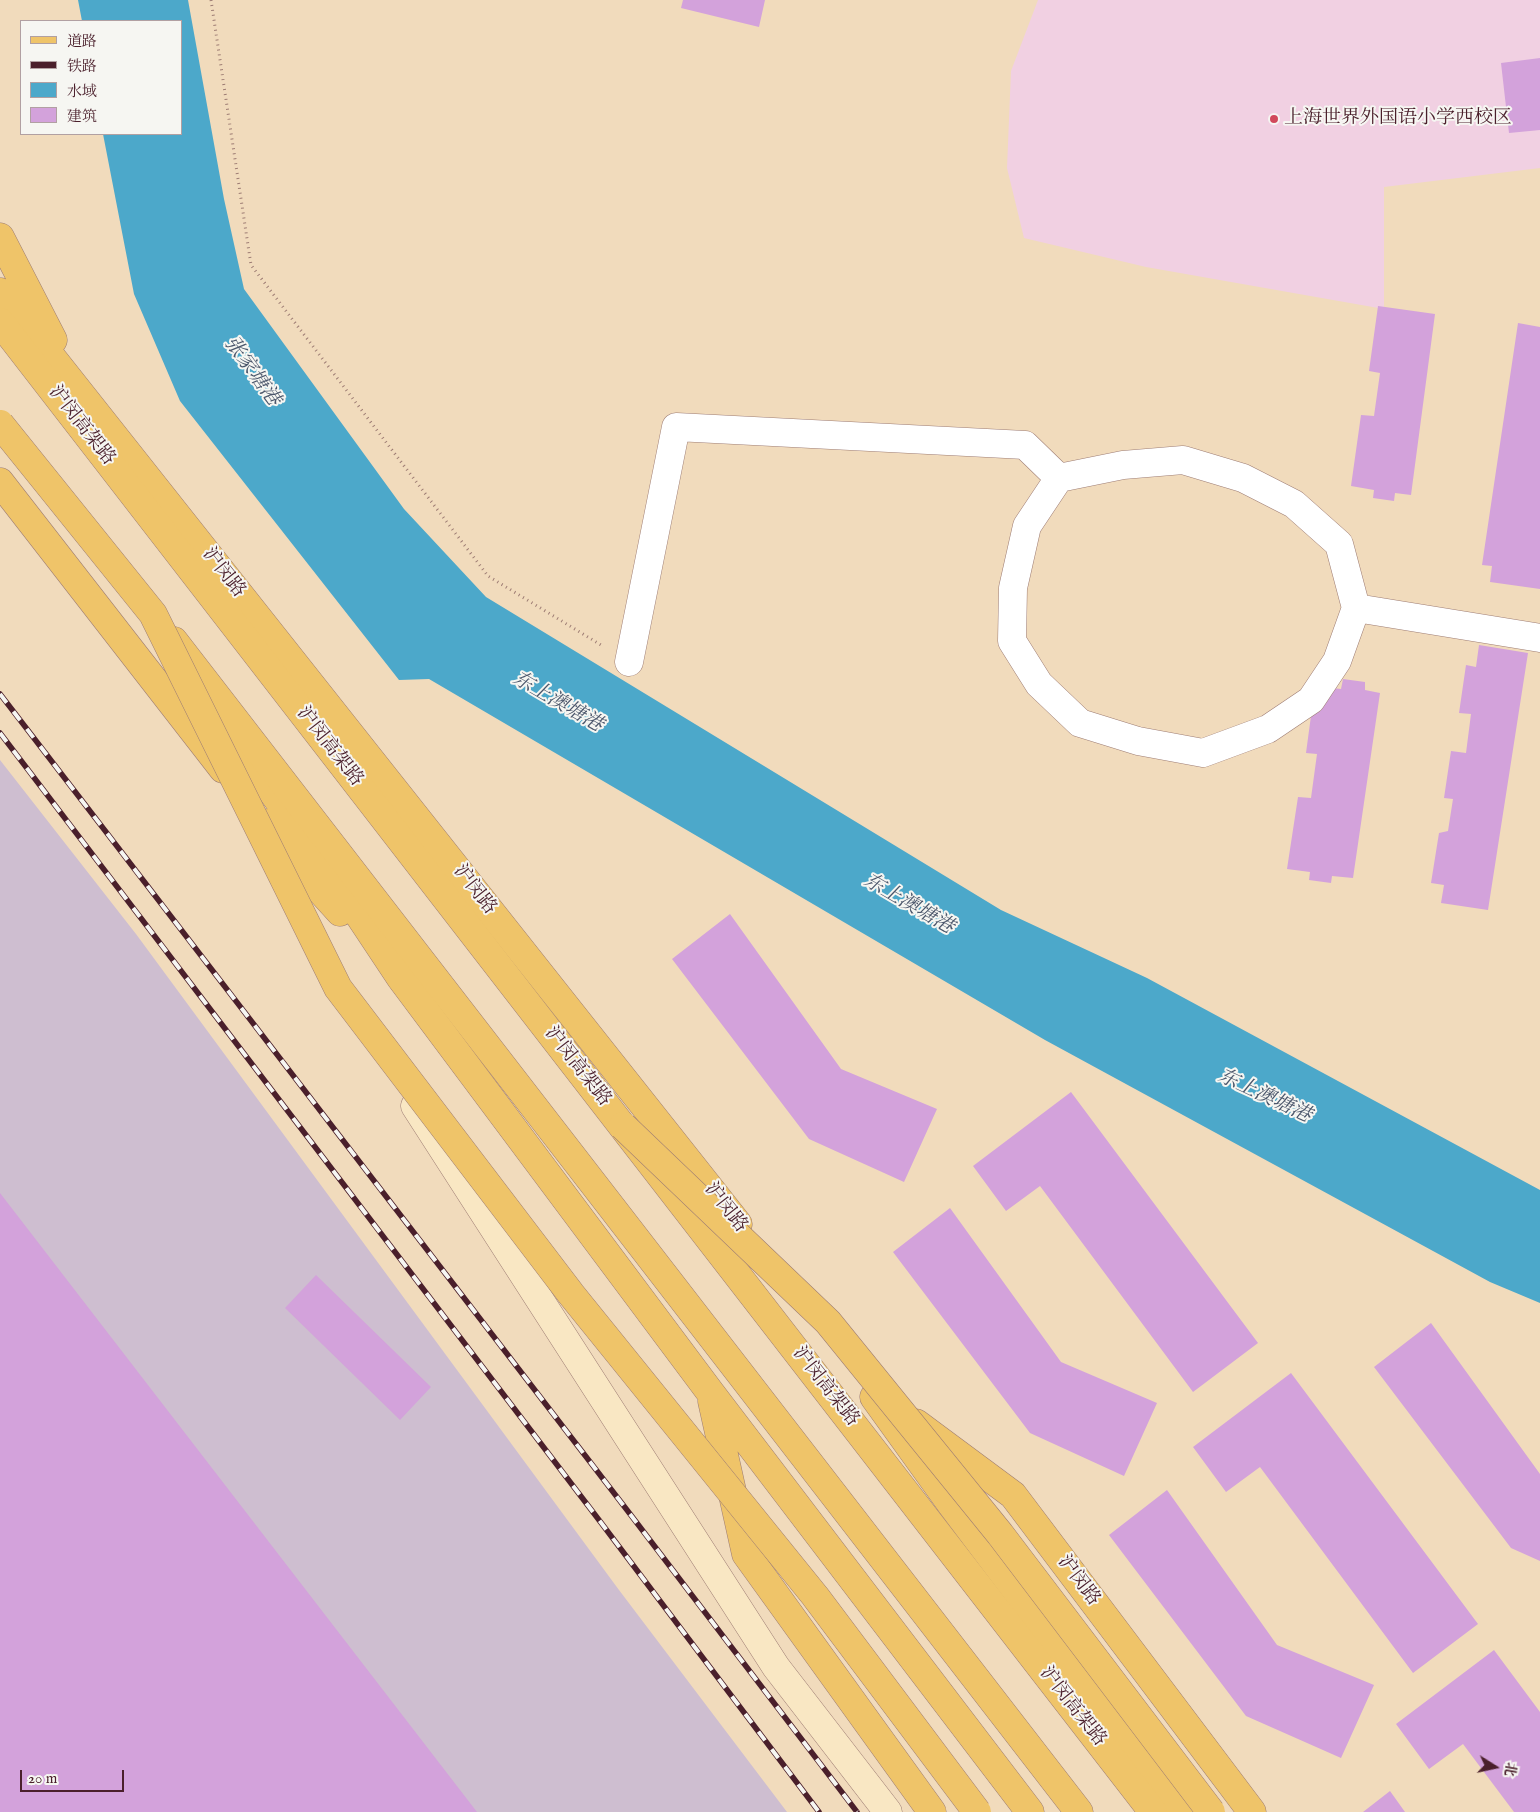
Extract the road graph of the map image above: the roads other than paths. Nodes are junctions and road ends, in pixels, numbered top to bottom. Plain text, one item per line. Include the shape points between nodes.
1 (0, 237) edge
2 (0, 292) edge
3 (0, 322) edge
4 (81, 394) junction
5 (0, 423) edge
6 (1059, 478) junction
7 (0, 482) edge
8 (1356, 608) junction
9 (153, 614) junction
10 (1540, 638) edge
11 (630, 662) road end
12 (400, 977) junction
13 (338, 988) junction
14 (623, 1126) junction
15 (866, 1386) junction
16 (710, 1392) junction
17 (888, 1812) edge
18 (932, 1812) edge
19 (977, 1812) edge
20 (1030, 1812) edge
21 (1079, 1812) edge
22 (1153, 1812) edge
23 (1182, 1812) edge
24 (1211, 1812) edge
25 (1252, 1812) edge

1 - 4 main road, 沪闵路
2 - 4 main road, 沪闵路
3 - 14 main road, 沪闵高架路
4 - 15 main road, 沪闵路
5 - 9 main road, bridge
5 - 12 main road via 323,862
6 - 8 street via 1123,465 1183,460 1243,478 1294,504 1339,544
6 - 8 street via 1027,526 1013,588 1012,641 1039,684 1080,723 1138,742 1203,753 1268,729 1311,700 1337,661
6 - 11 street via 1025,445 676,427
7 - 12 main road via 290,857
8 - 10 street
9 - 13 main road, bridge
9 - 21 main road, bridge
12 - 16 main road
13 - 17 main road, bridge via 776,1667
13 - 19 main road, bridge via 572,1294 814,1596
14 - 22 main road, 沪闵高架路, bridge
14 - 24 main road, bridge via 828,1322 1000,1534
15 - 23 main road, 沪闵路
15 - 25 main road, 沪闵路 via 1014,1495
16 - 18 main road via 746,1554
16 - 20 main road

